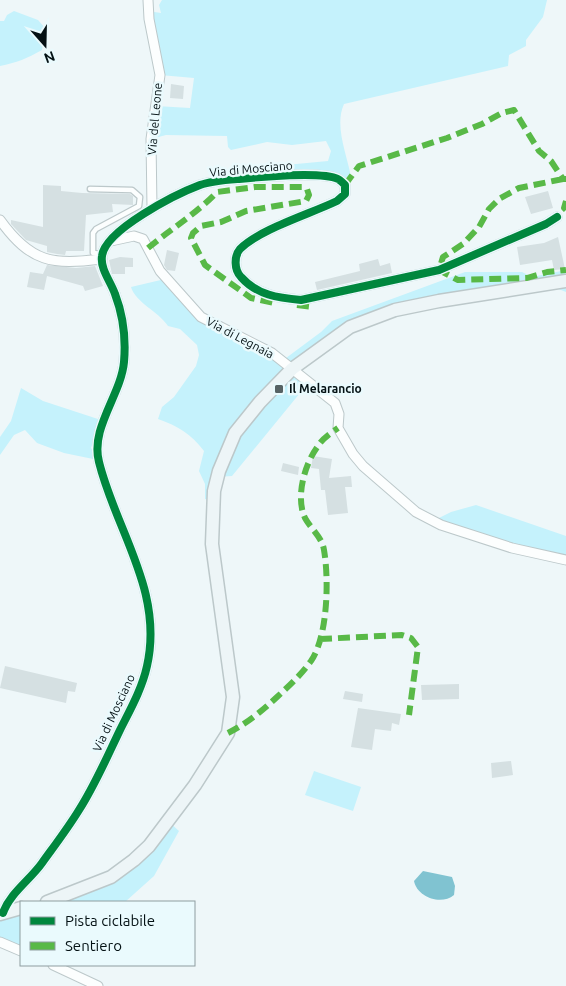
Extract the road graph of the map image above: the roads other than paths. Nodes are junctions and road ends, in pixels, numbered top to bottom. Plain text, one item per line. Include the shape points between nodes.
1 (148, 0) edge
2 (90, 189) dead end
3 (152, 208) junction
4 (557, 217) dead end
5 (0, 220) edge
6 (110, 241) junction
7 (102, 257) junction
8 (566, 281) edge
9 (292, 369) junction
10 (566, 560) edge
11 (50, 901) edge
12 (20, 908) edge
13 (1, 913) edge
14 (0, 942) edge
15 (20, 951) edge
16 (55, 966) edge
17 (98, 986) edge

1 - 3 street, Via del Leone via 160,75 151,139
2 - 7 lane via 132,190 140,197 139,206 96,229 93,253
3 - 4 street, Via di Mosciano via 202,184 302,175 338,179 345,185 345,194 337,201 253,238 238,251 235,261 239,275 253,289 279,298 301,300 438,270
3 - 6 street, Via di Mosciano
5 - 7 street via 32,254 40,258 69,263
6 - 7 street, Via di Mosciano
6 - 9 street, Via di Legnaia via 134,236 143,239 160,271 200,317 272,353
7 - 13 street, Via di Mosciano via 124,329 124,363 101,432 98,460 137,560 146,593 150,640 147,666 139,691 80,810 31,878
8 - 9 main road via 395,310 350,327
9 - 10 street, Via di Legnaia via 335,403 339,414 338,428 363,466 416,512 441,525 512,548
9 - 11 main road via 235,433 214,490 212,544 233,697 228,733 195,785 149,846 111,877
12 - 13 main road, Via di Mosciano
14 - 15 street
16 - 17 street

